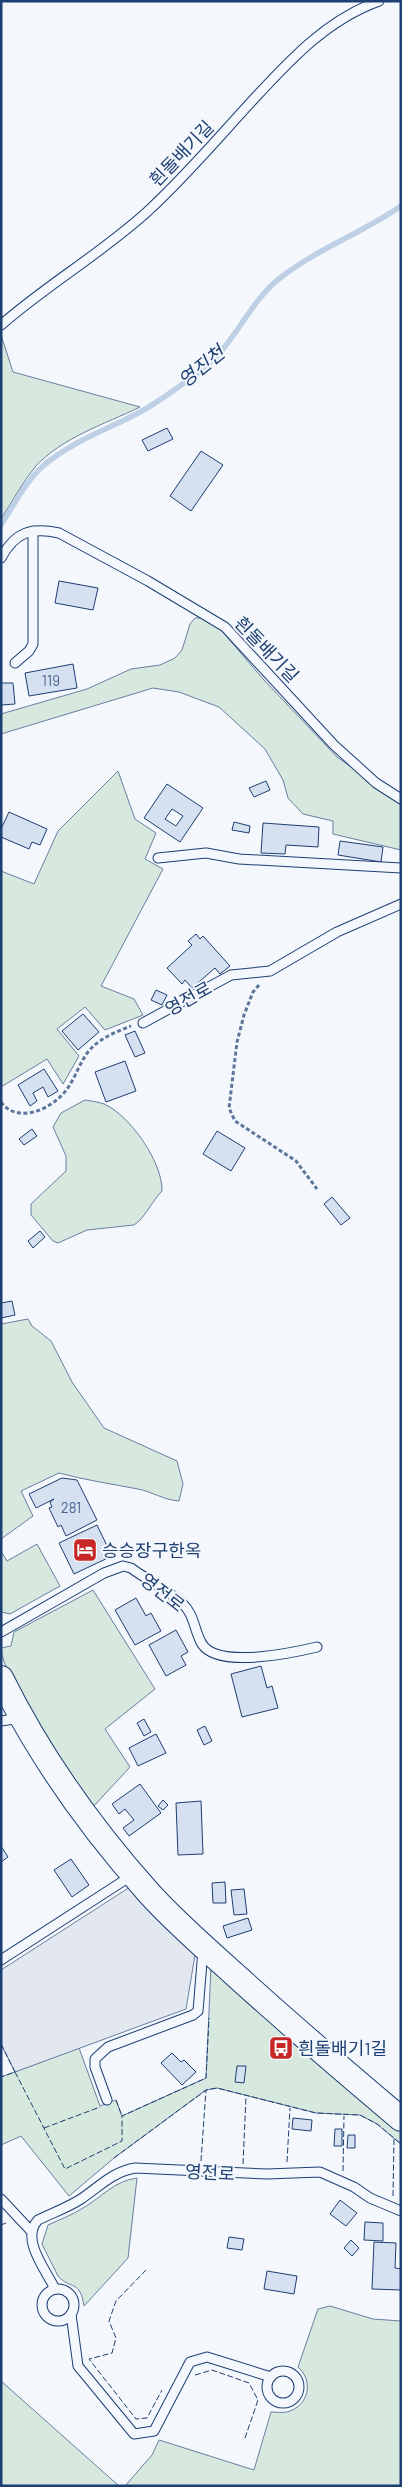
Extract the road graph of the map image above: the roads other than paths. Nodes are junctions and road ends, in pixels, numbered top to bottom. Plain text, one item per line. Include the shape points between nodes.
1 (379, 1) edge
2 (1, 325) edge
3 (33, 531) junction
4 (1, 558) edge
5 (15, 663) dead end
6 (401, 798) edge
7 (158, 858) dead end
8 (401, 868) edge
9 (401, 904) edge
10 (143, 1023) road end
11 (1, 1632) edge
12 (317, 1647) dead end
13 (1, 1678) edge
14 (12, 1720) edge
15 (133, 1874) junction
16 (204, 1946) junction
17 (1, 1960) edge
18 (107, 2100) dead end
19 (401, 2119) edge
20 (1, 2198) edge
21 (401, 2211) edge
22 (31, 2231) junction
23 (55, 2289) junction
24 (71, 2314) junction
25 (271, 2377) dead end

1 - 2 lane, 흰돌배기길 via 355,9 295,55 148,211 111,243
3 - 4 lane via 17,538
3 - 5 lane via 33,644 29,652
3 - 6 lane, 흰돌배기길 via 54,532 75,541 224,627 334,745 376,782
7 - 8 lane via 206,853 239,859
9 - 10 lane, 영전로 via 338,932 270,971 231,974
11 - 12 lane, 영전로 via 104,1573 123,1566 131,1568 182,1604 193,1616 201,1643 209,1652 221,1657 293,1653
13 - 14 street
14 - 15 street
15 - 16 street via 182,1928
15 - 17 lane
16 - 18 lane via 198,2011 108,2047 95,2059
16 - 19 street
20 - 22 lane
21 - 22 lane, 영전로 via 320,2172 258,2174 134,2168 115,2173 81,2199 38,2220
22 - 23 lane via 33,2245
23 - 24 lane via 70,2294 74,2304
23 - 24 lane via 43,2298 44,2314 57,2321
24 - 25 lane via 78,2366 134,2434 154,2431 190,2362 208,2357

